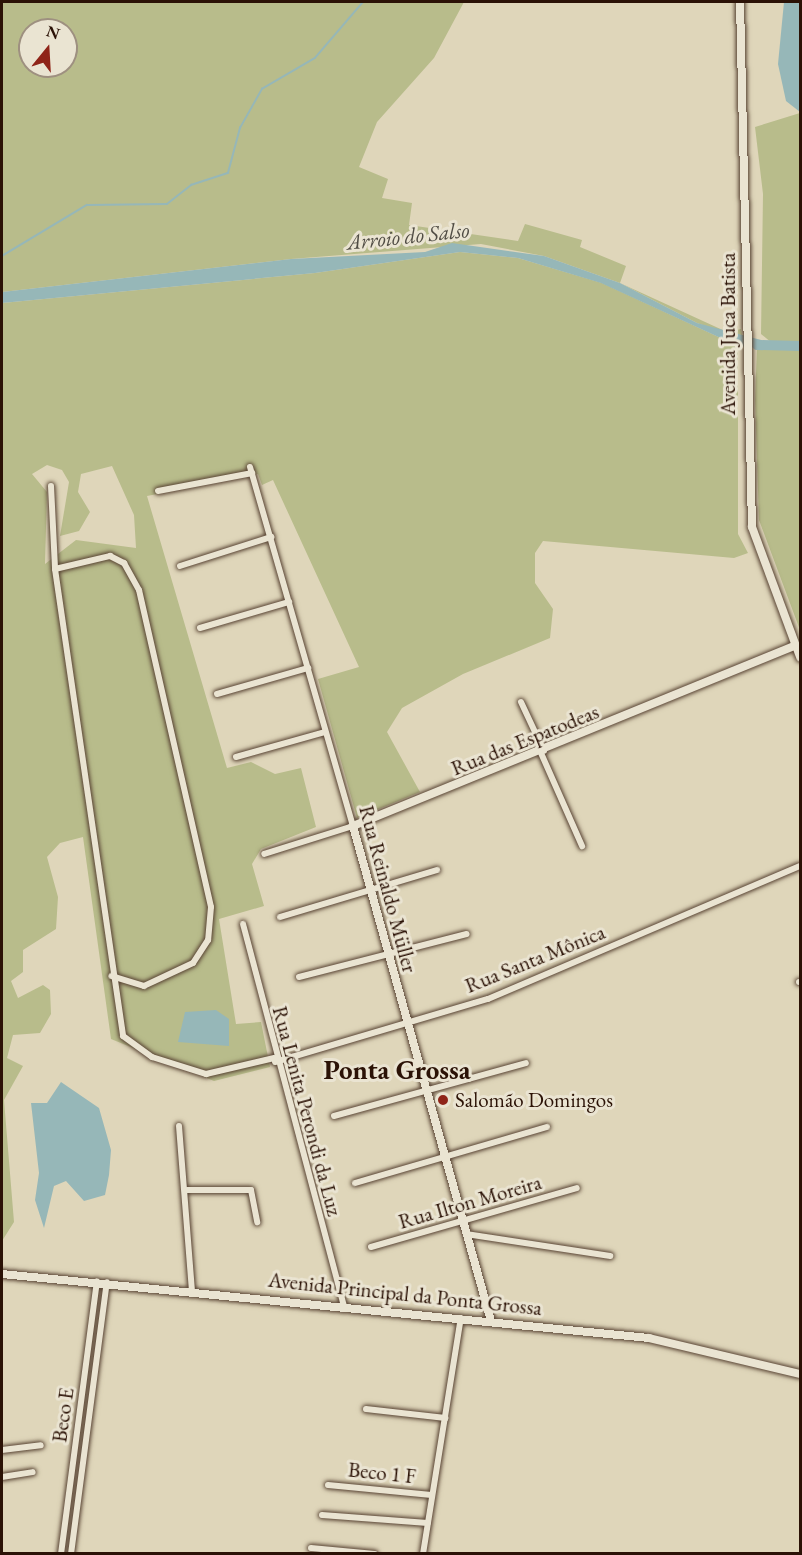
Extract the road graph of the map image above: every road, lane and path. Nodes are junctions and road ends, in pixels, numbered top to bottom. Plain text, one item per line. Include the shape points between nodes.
1 (740, 2) edge
2 (51, 486) dead end
3 (158, 491) dead end
4 (271, 537) junction
5 (180, 566) dead end
6 (55, 569) junction
7 (289, 602) junction
8 (200, 628) dead end
9 (795, 646) junction
10 (801, 657) edge
11 (308, 668) junction
12 (217, 694) dead end
13 (521, 702) dead end
14 (325, 732) junction
15 (543, 753) junction
16 (236, 758) dead end
17 (353, 826) junction
18 (582, 846) dead end
19 (264, 854) dead end
20 (801, 866) edge
21 (437, 870) dead end
22 (370, 890) junction
23 (280, 916) dead end
24 (243, 924) dead end
25 (467, 934) dead end
26 (388, 954) junction
27 (112, 976) junction
28 (298, 977) dead end
29 (406, 1023) junction
30 (274, 1060) junction
31 (526, 1063) dead end
32 (426, 1092) junction
33 (334, 1116) dead end
34 (179, 1126) dead end
35 (547, 1127) dead end
36 (445, 1155) junction
37 (355, 1183) dead end
38 (577, 1188) dead end
39 (187, 1190) junction
40 (463, 1221) junction
41 (257, 1222) dead end
42 (466, 1233) junction
43 (371, 1247) dead end
44 (610, 1256) dead end
45 (2, 1274) edge
46 (97, 1281) junction
47 (108, 1281) junction
48 (192, 1290) junction
49 (344, 1306) junction
50 (461, 1318) junction
51 (491, 1322) junction
52 (801, 1374) edge
53 (366, 1409) dead end
54 (445, 1418) junction
55 (40, 1444) dead end
56 (2, 1450) edge
57 (33, 1472) dead end
58 (2, 1477) edge
59 (328, 1485) dead end
60 (432, 1495) junction
61 (322, 1515) dead end
62 (428, 1523) junction
63 (311, 1548) dead end
64 (61, 1554) edge
65 (71, 1554) edge
66 (375, 1554) edge
67 (423, 1554) edge

1 - 9 main road, Avenida Juca Batista via 752,527
2 - 6 street, Rua Santa Mônica
3 - 4 street, Rua Reinaldo Müller via 251,470
4 - 5 street
4 - 7 street, Rua Reinaldo Müller
6 - 27 street, Rua Santa Mônica
6 - 27 street via 110,556 124,563 139,590 211,907 208,940 193,963 144,986
7 - 8 street
7 - 11 street, Rua Reinaldo Müller
9 - 10 main road, Avenida Juca Batista
9 - 15 main road, Rua das Espatodeas
11 - 12 street
11 - 14 street, Rua Reinaldo Müller
13 - 15 street
14 - 16 street
14 - 17 street, Rua Reinaldo Müller
15 - 17 main road, Rua das Espatodeas
15 - 18 street
17 - 19 street, Rua das Espatodeas
17 - 22 main road, Rua Reinaldo Müller
20 - 29 street, Rua Santa Mônica via 488,999
21 - 22 street
22 - 23 street
22 - 26 main road, Rua Reinaldo Müller
24 - 30 street, Rua Lenita Perondi da Luz
25 - 26 street
26 - 28 street
26 - 29 main road, Rua Reinaldo Müller
27 - 30 street, Rua Santa Mônica via 123,1036 152,1057 206,1074
29 - 30 street, Rua Santa Mônica
29 - 32 main road, Rua Reinaldo Müller
30 - 49 street, Rua Lenita Perondi da Luz
31 - 32 street
32 - 33 street
32 - 36 main road, Rua Reinaldo Müller
34 - 39 street
35 - 36 street
36 - 37 street
36 - 40 main road, Rua Reinaldo Müller
38 - 40 street, Rua Ilton Moreira
39 - 41 street via 251,1190
39 - 48 street
40 - 42 main road, Rua Reinaldo Müller
40 - 43 street, Rua Ilton Moreira
42 - 44 street
42 - 51 main road, Rua Reinaldo Müller
45 - 46 main road, Avenida Principal da Ponta Grossa
46 - 47 main road, Avenida Principal da Ponta Grossa
46 - 64 street, Beco E
47 - 48 main road, Avenida Principal da Ponta Grossa
47 - 65 street
48 - 49 main road, Avenida Principal da Ponta Grossa
49 - 50 main road, Avenida Principal da Ponta Grossa
50 - 51 main road, Avenida Principal da Ponta Grossa
50 - 54 street
51 - 52 main road, Avenida Principal da Ponta Grossa via 649,1338
53 - 54 street
54 - 60 street
55 - 56 street
57 - 58 street
59 - 60 street, Beco 1 F
60 - 62 street
61 - 62 street
62 - 67 street
63 - 66 street

